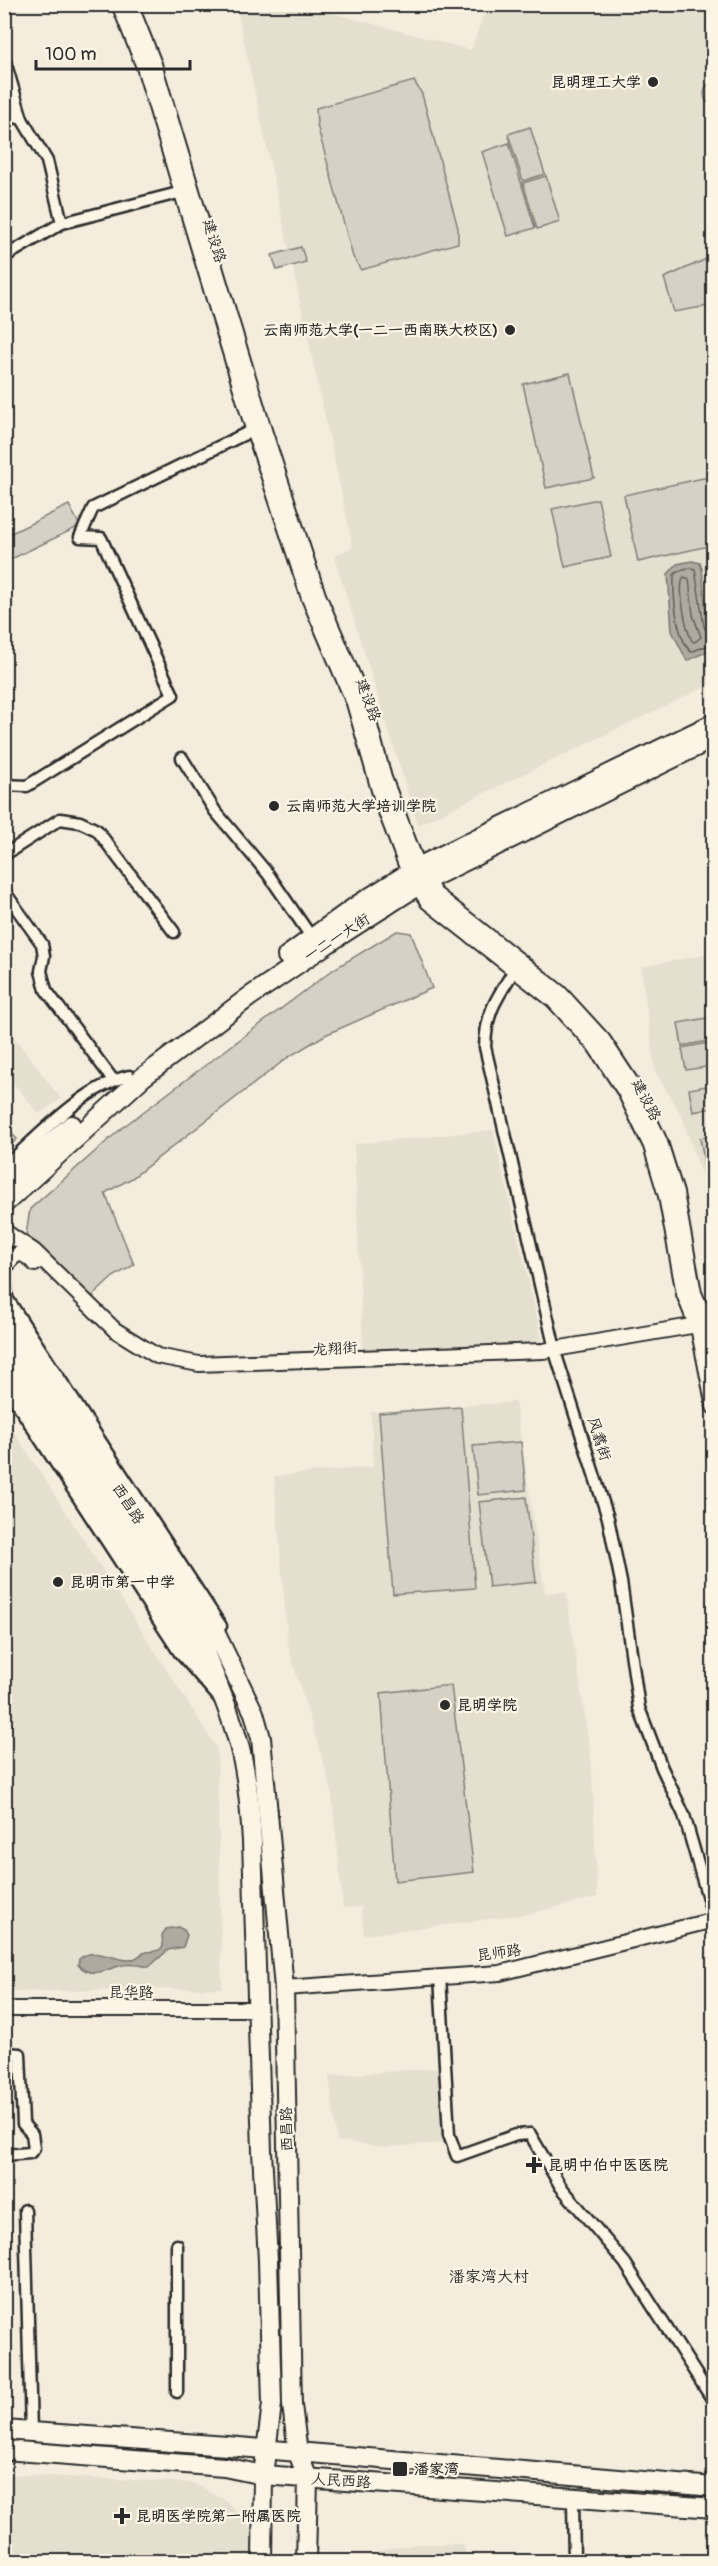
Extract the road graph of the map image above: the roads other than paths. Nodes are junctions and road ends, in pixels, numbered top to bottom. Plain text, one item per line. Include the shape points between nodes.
1 (119, 4) edge
2 (130, 4) edge
3 (4, 58) edge
4 (4, 119) edge
5 (22, 119) junction
6 (182, 192) junction
7 (62, 223) junction
8 (4, 257) edge
9 (253, 430) junction
10 (714, 723) edge
11 (714, 738) edge
12 (182, 758) dead end
13 (4, 785) edge
14 (4, 855) edge
15 (417, 877) junction
16 (4, 891) edge
17 (174, 932) dead end
18 (312, 938) junction
19 (515, 969) junction
20 (121, 1078) junction
21 (4, 1167) edge
22 (4, 1182) edge
23 (4, 1204) edge
24 (4, 1231) edge
25 (4, 1240) edge
26 (6, 1272) edge
27 (4, 1313) edge
28 (707, 1327) edge
29 (4, 1341) edge
30 (714, 1353) edge
31 (556, 1354) junction
32 (4, 1363) edge
33 (4, 1384) edge
34 (714, 1407) edge
35 (200, 1639) junction
36 (247, 1698) junction
37 (225, 1706) junction
38 (714, 1920) edge
39 (440, 1976) junction
40 (284, 1988) junction
41 (4, 2008) edge
42 (258, 2009) junction
43 (4, 2053) edge
44 (4, 2155) edge
45 (25, 2210) dead end
46 (177, 2245) dead end
47 (177, 2392) dead end
48 (714, 2402) edge
49 (4, 2430) edge
50 (31, 2432) junction
51 (4, 2450) edge
52 (266, 2451) junction
53 (298, 2453) junction
54 (263, 2475) junction
55 (308, 2479) junction
56 (714, 2487) edge
57 (573, 2499) junction
58 (712, 2508) edge
59 (262, 2562) edge
60 (306, 2562) edge
61 (574, 2562) edge

1 - 6 street, 建设路 via 144,67
2 - 15 street, 建设路 via 154,64 264,430 313,579 363,700
3 - 5 street
4 - 5 street
5 - 7 street via 47,161
6 - 7 street
6 - 9 street, 建设路
7 - 8 street
9 - 13 street via 93,508 80,537 101,537 173,695 27,786
9 - 15 street, 建设路 via 309,598 354,703 380,796
10 - 15 main road, 一二一大街
11 - 15 main road, 一二一大街
12 - 18 street via 215,811 268,874
14 - 17 street via 60,819 98,830
15 - 18 main road, 一二一大街
15 - 19 street, 建设路 via 428,902
15 - 23 main road, 一二一大街 via 143,1077
15 - 28 street, 建设路 via 560,993 603,1040 634,1088 660,1142 676,1194 694,1293
16 - 20 street via 42,944 41,971 46,990
18 - 20 main road, 一二一大街
19 - 28 street, 建设路 via 553,1000 595,1046 625,1092 651,1146 666,1196 684,1294
19 - 31 street, 风翥街 via 490,1010 485,1047
20 - 21 street via 69,1109
20 - 22 main road, 一二一大街 via 92,1109
24 - 31 street, 龙翔街 via 34,1251 115,1330 158,1356 199,1364
25 - 26 street
26 - 31 street, 龙翔街 via 14,1256 25,1254 110,1337 157,1365 200,1372
26 - 36 street via 7,1298 223,1628
27 - 36 main road, 西昌路 via 215,1632
28 - 30 main road
28 - 31 street, 龙翔街
28 - 34 street
29 - 35 main road, 西昌路
31 - 38 street, 风翥街 via 608,1518 639,1708 684,1815
32 - 37 main road, 西昌路
33 - 37 street via 179,1652
35 - 36 main road, 西昌路
35 - 37 main road, 西昌路
36 - 40 main road, 西昌路 via 259,1730 265,1767
37 - 42 main road, 西昌路 via 241,1753 248,1794
38 - 39 street, 昆师路 via 500,1973
39 - 40 street, 昆师路
39 - 48 street via 449,2135 458,2156 516,2135 530,2134 561,2187 625,2263
40 - 53 main road, 西昌路 via 292,2405
41 - 42 street, 昆华路
42 - 52 main road, 西昌路 via 272,2404
43 - 44 street via 20,2054 23,2124 32,2134 34,2148 30,2153
45 - 50 street
46 - 47 street
49 - 50 main road, 人民西路
50 - 52 main road, 人民西路
51 - 54 main road, 人民西路 via 224,2467
52 - 53 main road, 人民西路
52 - 54 main road, 西昌路
53 - 55 main road, 西昌路
53 - 56 main road, 人民西路
54 - 55 main road, 人民西路
54 - 59 main road, 西昌路
55 - 57 main road, 人民西路
55 - 60 main road, 西昌路
57 - 58 main road, 人民西路
57 - 61 street

